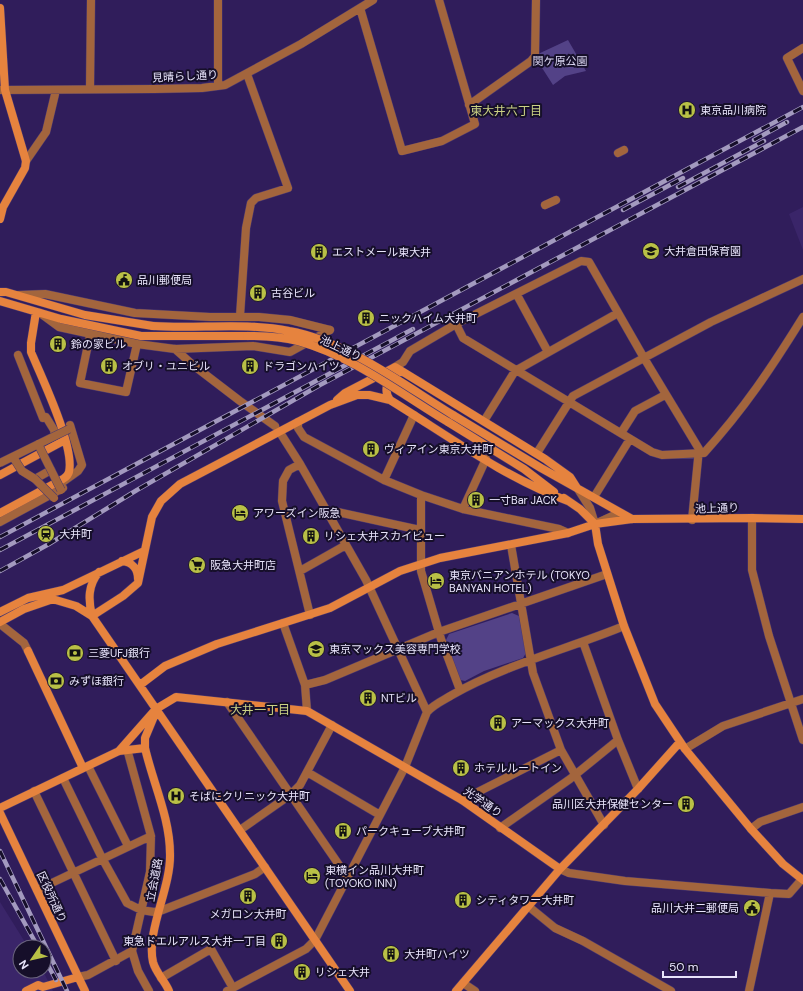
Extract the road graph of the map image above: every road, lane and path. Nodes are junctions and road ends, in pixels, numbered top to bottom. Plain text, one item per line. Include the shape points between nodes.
1 (90, 0) edge
2 (218, 0) edge
3 (373, 0) edge
4 (439, 0) edge
5 (536, 0) edge
6 (360, 8) junction
7 (0, 9) edge
8 (803, 48) edge
9 (247, 74) junction
10 (218, 86) junction
11 (90, 88) junction
12 (3, 90) edge
13 (56, 90) junction
14 (803, 92) edge
15 (469, 105) junction
16 (26, 161) junction
17 (556, 200) dead end
18 (545, 205) dead end
19 (0, 219) edge
20 (803, 278) edge
21 (0, 292) edge
22 (16, 295) junction
23 (517, 295) junction
24 (0, 301) edge
25 (38, 313) junction
26 (618, 313) junction
27 (240, 316) junction
28 (262, 317) junction
29 (803, 317) edge
30 (456, 324) junction
31 (90, 335) junction
32 (137, 344) junction
33 (253, 346) junction
34 (175, 349) junction
35 (548, 352) junction
36 (18, 355) dead end
37 (644, 358) junction
38 (395, 367) junction
39 (515, 371) junction
40 (406, 374) junction
41 (665, 395) junction
42 (390, 400) junction
43 (568, 401) junction
44 (330, 405) junction
45 (414, 415) junction
46 (484, 421) junction
47 (298, 422) junction
48 (277, 428) junction
49 (621, 433) junction
50 (50, 437) junction
51 (630, 439) junction
52 (65, 440) junction
53 (38, 444) junction
54 (698, 452) junction
55 (536, 453) junction
56 (13, 456) junction
57 (486, 459) junction
58 (0, 463) edge
59 (300, 464) junction
60 (50, 470) junction
61 (0, 475) edge
62 (36, 479) junction
63 (384, 480) junction
64 (61, 487) junction
65 (577, 488) junction
66 (421, 495) junction
67 (53, 496) junction
68 (594, 497) junction
69 (568, 501) junction
70 (463, 509) junction
71 (328, 512) junction
72 (0, 513) edge
73 (619, 513) junction
74 (752, 518) junction
75 (803, 519) edge
76 (632, 520) junction
77 (692, 520) junction
78 (1, 523) edge
79 (595, 524) junction
80 (420, 530) junction
81 (568, 533) junction
82 (346, 545) junction
83 (512, 546) junction
84 (144, 551) junction
85 (122, 561) junction
86 (420, 563) junction
87 (300, 571) junction
88 (99, 572) junction
89 (607, 574) junction
90 (138, 583) junction
91 (370, 588) junction
92 (41, 596) junction
93 (53, 599) junction
94 (521, 604) junction
95 (0, 612) edge
96 (310, 615) junction
97 (92, 616) junction
98 (0, 623) edge
99 (283, 623) junction
100 (624, 626) junction
101 (439, 632) junction
102 (583, 642) junction
103 (398, 650) junction
104 (530, 661) junction
105 (140, 685) junction
106 (305, 685) junction
107 (460, 690) junction
108 (803, 699) edge
109 (227, 702) junction
110 (790, 703) junction
111 (156, 709) junction
112 (307, 711) junction
113 (427, 712) junction
114 (332, 725) junction
115 (618, 740) junction
116 (803, 740) edge
117 (682, 745) junction
118 (145, 748) junction
119 (123, 750) junction
120 (561, 750) junction
121 (406, 766) junction
122 (86, 767) junction
123 (307, 772) junction
124 (575, 775) junction
125 (63, 778) junction
126 (638, 789) junction
127 (34, 791) junction
128 (290, 796) junction
129 (462, 800) junction
130 (803, 807) edge
131 (0, 808) edge
132 (0, 813) edge
133 (380, 815) junction
134 (604, 825) junction
135 (500, 828) junction
136 (751, 829) junction
137 (240, 830) junction
138 (150, 836) junction
139 (128, 846) junction
140 (102, 858) junction
141 (265, 867) junction
142 (560, 869) junction
143 (74, 872) junction
144 (348, 878) junction
145 (803, 879) edge
146 (36, 890) junction
147 (770, 893) junction
148 (528, 906) junction
149 (142, 907) junction
150 (160, 911) junction
151 (315, 940) junction
152 (132, 951) junction
153 (116, 960) junction
154 (78, 977) junction
155 (161, 978) junction
156 (462, 983) junction
157 (230, 989) edge
158 (26, 991) edge
159 (85, 991) edge
160 (149, 991) edge
161 (169, 991) edge
162 (350, 991) edge
163 (456, 991) edge
164 (476, 991) edge
165 (669, 991) edge
166 (749, 991) edge

1 - 11 street
2 - 10 street
3 - 6 street, 見晴らし通り
4 - 15 street
5 - 15 street via 532,61
6 - 9 street, 見晴らし通り
6 - 15 street via 402,152 442,141 475,124
7 - 12 street
8 - 14 street via 786,58
9 - 10 street, 見晴らし通り
9 - 27 street via 288,188 256,198 251,203 246,228
10 - 11 street, 見晴らし通り via 160,89
11 - 13 street, 見晴らし通り
12 - 13 street, 見晴らし通り
12 - 16 street
13 - 16 street via 46,132
16 - 19 street via 25,168 3,207
17 - 18 street
20 - 37 street via 711,322
21 - 22 street, 池上通り
22 - 27 street via 45,294 135,313
22 - 65 street, 池上通り, bridge via 85,314 153,326 257,327 300,333 329,343 357,357
23 - 26 street via 581,261 589,262
23 - 30 street
23 - 35 street
24 - 25 street, 池上通り
25 - 31 street via 59,327
25 - 52 street via 31,352
25 - 69 street, 池上通り, bridge via 120,333 152,337 257,336 297,341 324,350 350,363 524,469
26 - 35 street
26 - 37 street
27 - 28 street
28 - 33 street via 270,327 270,333 268,338
28 - 33 street via 290,320 330,330 290,352
29 - 54 street via 769,373 734,419 704,452
30 - 38 street via 410,351 403,362
30 - 39 street via 463,338
31 - 32 street
31 - 32 street via 80,383 126,392
32 - 34 street
33 - 34 street
34 - 48 street
35 - 39 street
36 - 50 street via 43,418 46,417 54,430
37 - 41 street
37 - 43 street via 572,396
38 - 40 street
38 - 44 street via 345,393
39 - 43 street
39 - 46 street
40 - 42 street via 397,374 388,380 386,391
40 - 46 street
41 - 49 street via 636,412
41 - 54 street
42 - 44 street via 357,395
42 - 45 street
43 - 49 street
43 - 55 street
44 - 47 street
45 - 57 street
45 - 63 street
46 - 55 street
47 - 48 street
47 - 63 street via 298,428 304,436
48 - 59 street
48 - 84 street via 193,476 166,495 152,517
49 - 51 street
50 - 53 street, bridge
50 - 64 street, bridge via 69,427 82,465
51 - 54 street via 657,454
51 - 68 street
52 - 61 street
52 - 72 street via 69,460 68,475
53 - 56 street, bridge
53 - 60 street, bridge
54 - 77 street
55 - 65 street via 570,477
56 - 58 street, bridge
56 - 62 street, bridge via 22,472
57 - 69 street via 547,493
57 - 70 street
59 - 71 street
59 - 87 street via 289,470 283,481 282,501
60 - 62 street
60 - 64 street, bridge
62 - 67 street, bridge
63 - 66 street
64 - 67 street
65 - 68 street, 池上通り
65 - 79 street via 590,508
66 - 70 street
66 - 80 street
67 - 78 street
68 - 73 street, 池上通り
69 - 79 street, 池上通り
70 - 81 street
71 - 80 street
71 - 82 street
73 - 76 street, 池上通り
73 - 79 street
74 - 75 street, 池上通り
74 - 77 street, 池上通り
74 - 110 street via 752,570
76 - 77 street, 池上通り
76 - 79 street, 池上通り
79 - 81 street
79 - 89 street
80 - 86 street
81 - 83 street
82 - 87 street
82 - 91 street
83 - 86 street
83 - 94 street
84 - 85 street
84 - 90 street
85 - 88 street
85 - 90 street via 134,567
86 - 91 street
86 - 101 street
87 - 96 street
88 - 92 street via 62,590
88 - 97 street via 90,589
89 - 94 street
89 - 100 street
90 - 97 street via 128,593
91 - 96 street
91 - 103 street
92 - 93 street
92 - 95 street via 23,599
93 - 97 street via 76,606
93 - 98 street via 32,606
94 - 101 street
94 - 104 street
96 - 99 street
97 - 105 street
98 - 122 street via 24,643
99 - 105 street via 217,644 165,666
99 - 106 street
100 - 102 street
100 - 117 street via 655,704
101 - 103 street
101 - 107 street
102 - 104 street
102 - 115 street
103 - 106 street via 325,680
103 - 113 street
104 - 107 street
104 - 120 street
105 - 111 street
106 - 112 street
107 - 113 street
108 - 110 street
109 - 111 street, 光学通り via 179,697
109 - 112 street, 光学通り
109 - 128 street
110 - 116 street
110 - 117 street via 723,726
111 - 118 street
111 - 119 street, 光学通り
111 - 137 street
112 - 114 street, 光学通り
113 - 121 street
114 - 121 street, 光学通り
114 - 123 street
115 - 124 street
115 - 126 street
117 - 126 street
117 - 136 street
118 - 119 street
118 - 150 street, 立会道路 via 169,838 170,866
119 - 122 street
119 - 138 street
120 - 124 street
120 - 129 street
121 - 129 street, 光学通り
121 - 133 street
122 - 125 street
122 - 139 street
123 - 128 street
123 - 133 street
124 - 134 street
124 - 135 street
125 - 127 street
125 - 140 street
126 - 134 street
127 - 131 street
127 - 143 street
128 - 137 street
128 - 144 street
129 - 135 street, 光学通り
130 - 136 street via 760,822
132 - 146 street, 区役所通り
133 - 144 street
134 - 142 street
135 - 142 street, 光学通り
136 - 145 street via 783,864
137 - 141 street
138 - 139 street
138 - 149 street via 150,872
139 - 140 street
140 - 143 street
140 - 149 street via 127,903
141 - 150 street via 255,874
141 - 151 street
142 - 147 street, 光学通り via 569,873 625,881
142 - 148 street
143 - 146 street
143 - 153 street
144 - 151 street
145 - 147 street, 光学通り via 788,894
146 - 154 street, 区役所通り
147 - 166 street
148 - 156 street
148 - 165 street via 555,928 583,941
149 - 150 street via 154,912
149 - 152 street
150 - 155 street, 立会道路 via 152,949 155,967
151 - 157 street via 306,949
151 - 162 street
152 - 153 street
152 - 160 street via 138,971
153 - 154 street
154 - 158 street via 43,987 38,985
154 - 159 street, 区役所通り
155 - 157 street via 211,949
155 - 161 street, 立会道路
156 - 163 street
156 - 164 street

